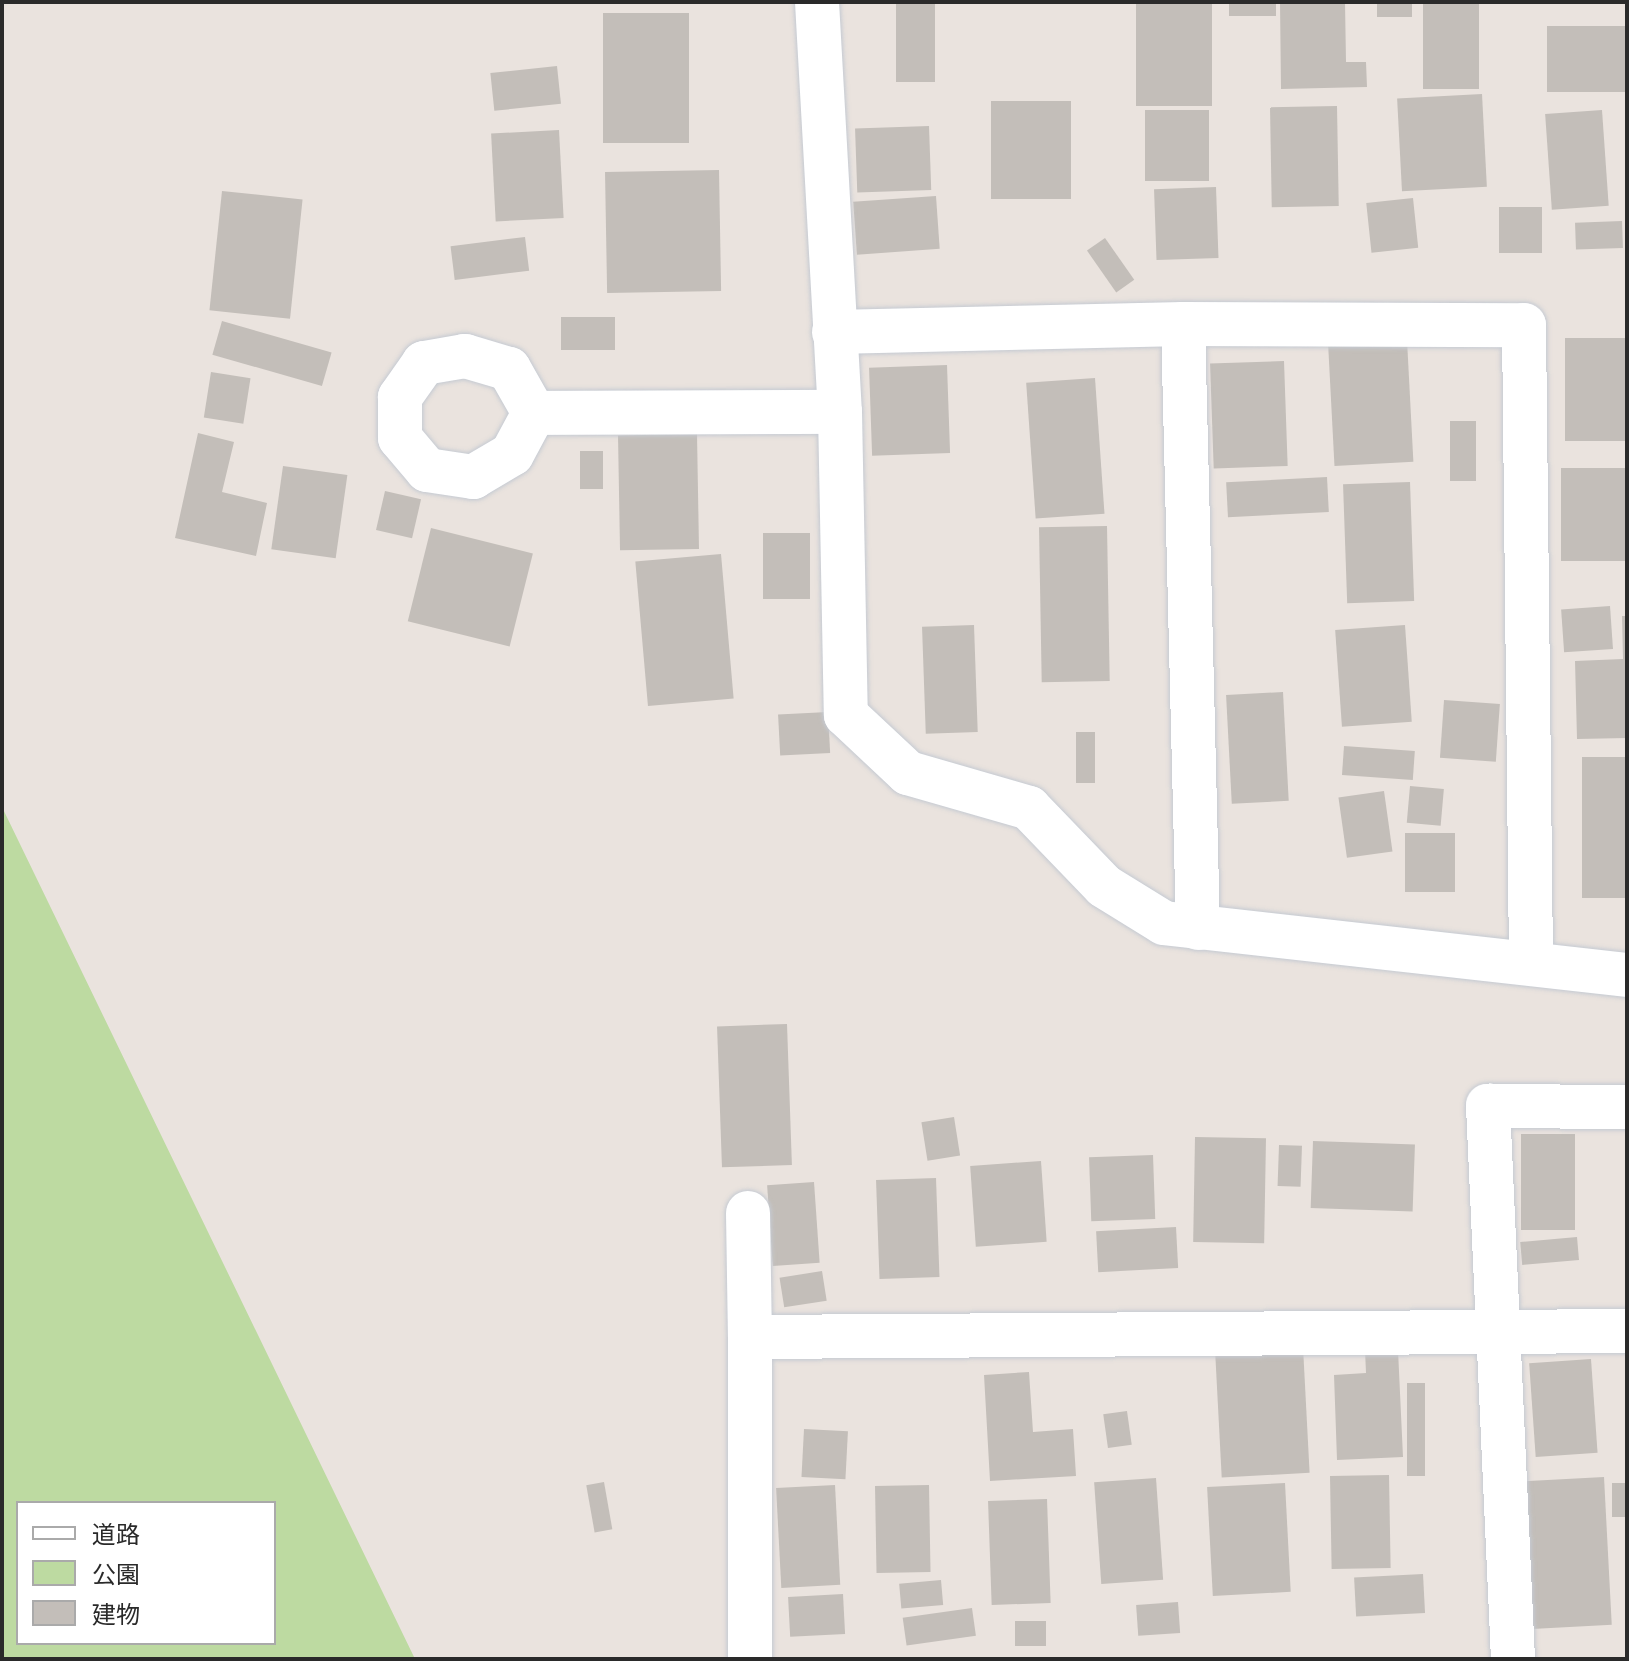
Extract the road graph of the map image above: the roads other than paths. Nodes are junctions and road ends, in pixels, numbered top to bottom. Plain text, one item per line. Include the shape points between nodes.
1 (817, 2) edge
2 (1183, 324) junction
3 (834, 332) junction
4 (840, 412) junction
5 (534, 413) dead end
6 (1198, 928) junction
7 (1531, 962) junction
8 (1627, 975) edge
9 (1627, 1107) edge
10 (748, 1213) dead end
11 (1499, 1331) junction
12 (1627, 1331) edge
13 (750, 1337) junction
14 (750, 1659) edge
15 (1513, 1659) edge

1 - 3 street
2 - 3 street
2 - 6 street
2 - 7 street via 1524,325
3 - 4 street
4 - 5 street
4 - 6 street via 846,715 908,773 1029,808 1104,886 1164,923
6 - 7 street
7 - 8 street
9 - 11 street via 1488,1106
10 - 13 street
11 - 12 street
11 - 13 street
11 - 15 street
13 - 14 street

